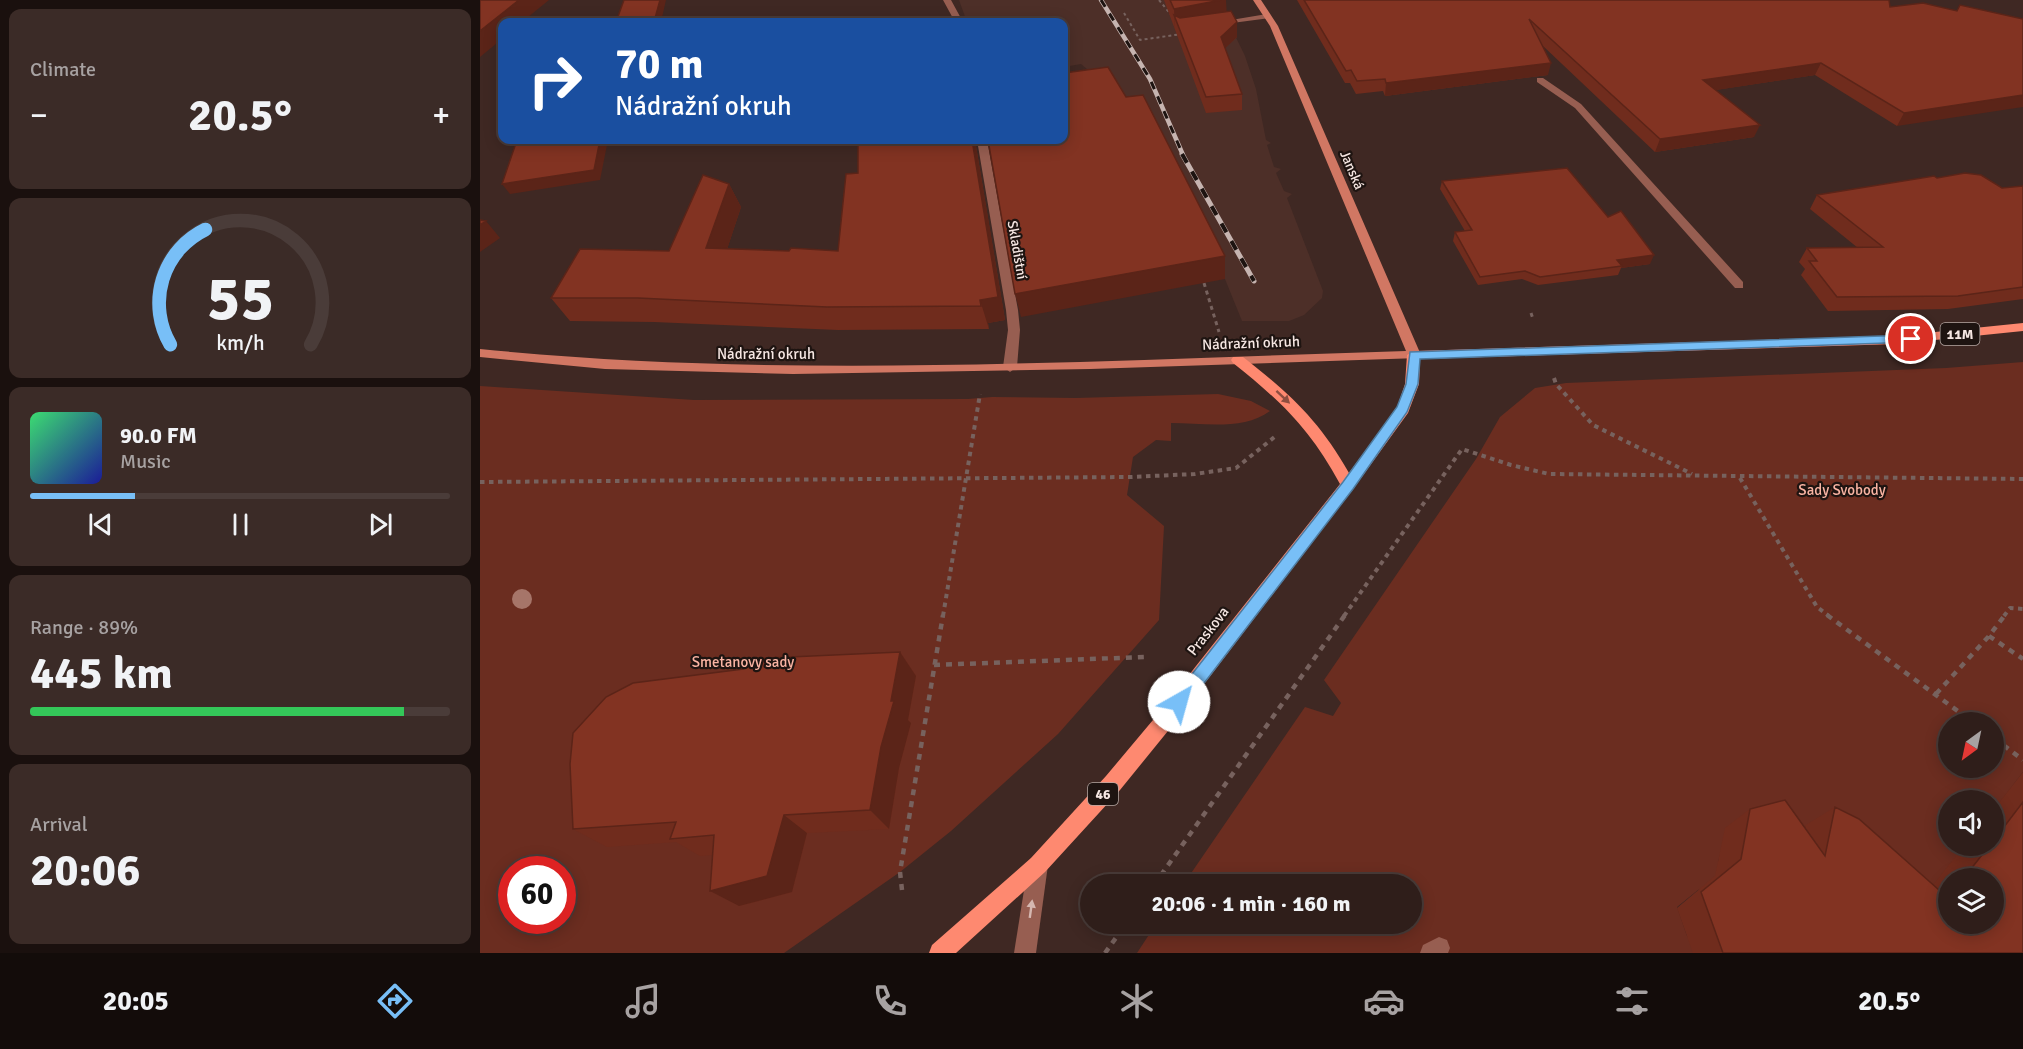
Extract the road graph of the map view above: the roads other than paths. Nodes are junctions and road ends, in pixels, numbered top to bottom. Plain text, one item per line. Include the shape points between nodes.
1 (947, 0) edge
2 (1257, 0) edge
3 (1267, 16) junction
4 (957, 18) edge
5 (1183, 31) edge
6 (1540, 80) edge
7 (983, 144) edge
8 (1739, 285) dead end
9 (2023, 327) edge
10 (480, 353) edge
11 (1414, 355) junction
12 (1238, 360) junction
13 (1010, 367) junction
14 (1348, 485) junction
15 (1038, 865) junction
16 (940, 953) edge
17 (1025, 953) edge

1 - 4 street
2 - 3 street, Janská
3 - 5 street
3 - 11 street, Janská
6 - 8 street via 1578,106
7 - 13 street, Skladištní via 1012,310
9 - 11 main road, Nádražní okruh / 11M via 1896,340
10 - 13 street, Nádražní okruh via 680,369
11 - 12 street, Nádražní okruh
11 - 14 main road, Praskova / 46 via 1412,384 1403,409
12 - 13 street, Nádražní okruh
12 -> 14 main road via 1305,419
14 - 15 main road, Praskova / 46 via 1166,720
15 - 16 main road, Praskova / 46
17 -> 15 street

